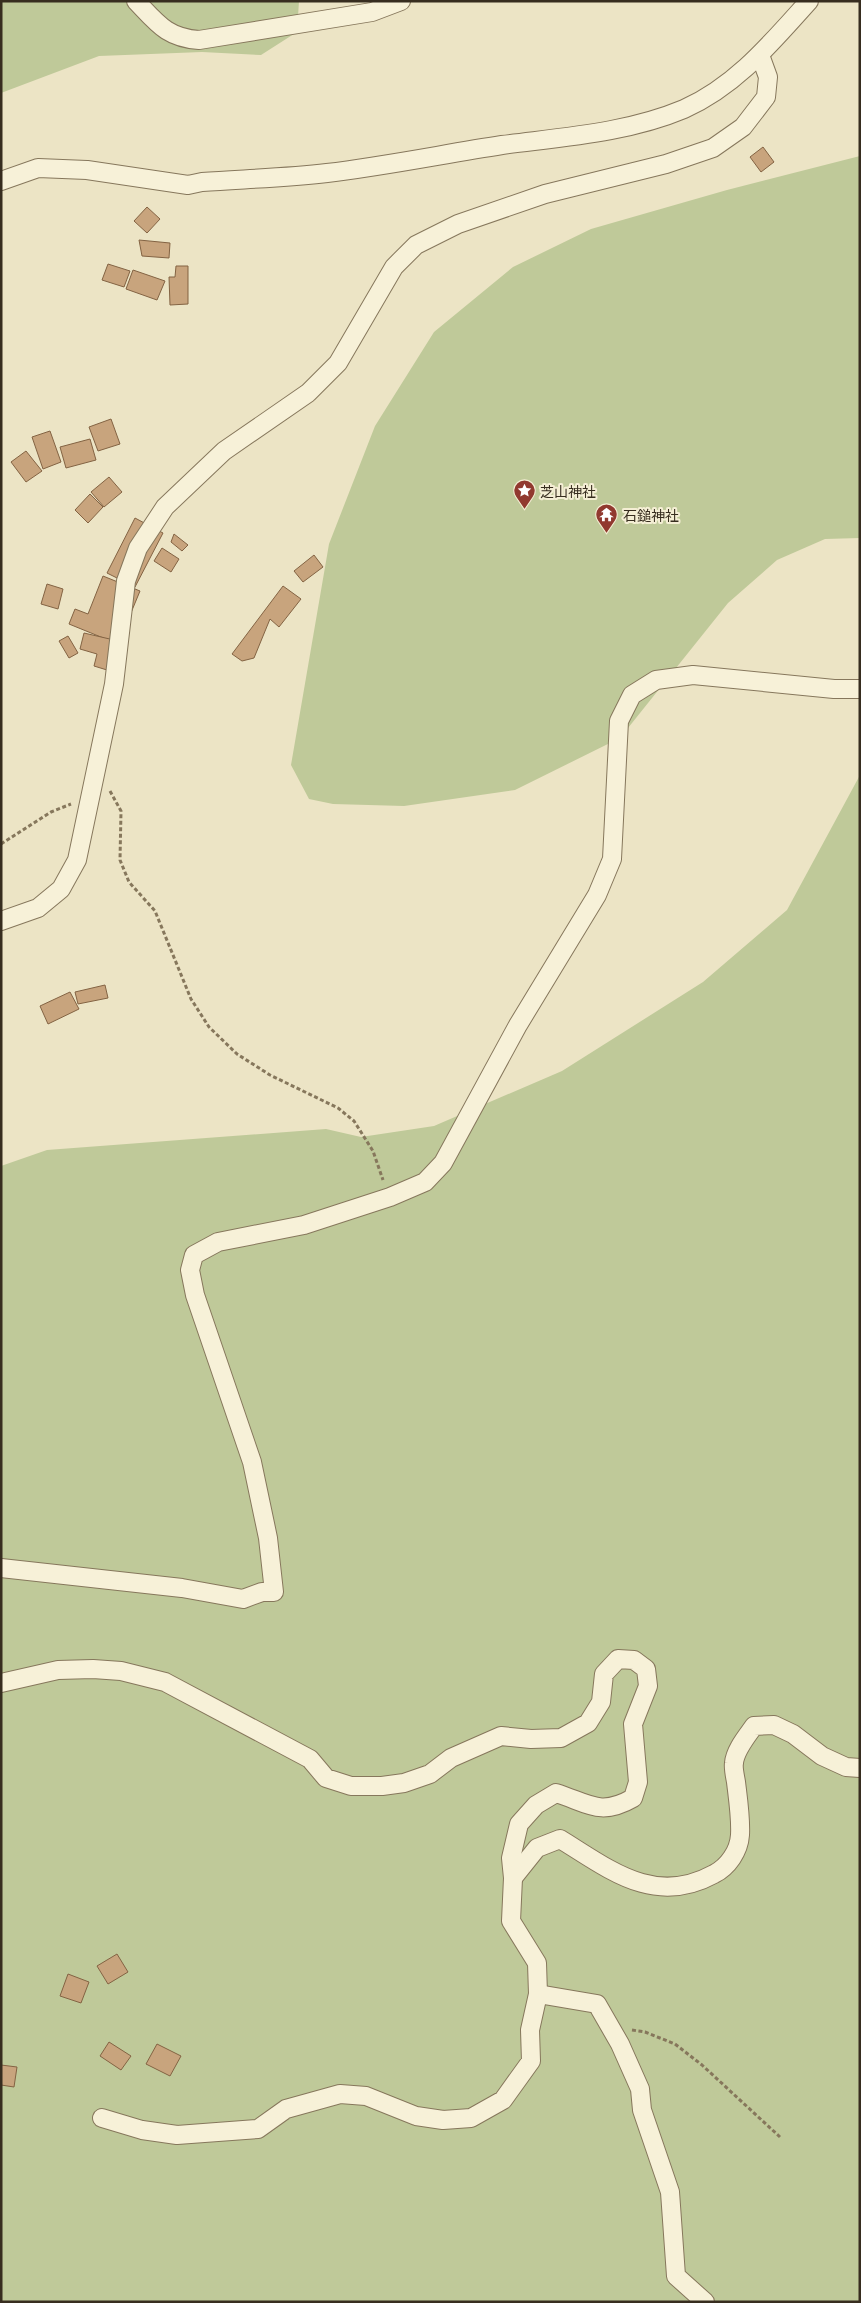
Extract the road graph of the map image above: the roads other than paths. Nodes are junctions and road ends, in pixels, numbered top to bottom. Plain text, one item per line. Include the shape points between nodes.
1 (136, 1) edge
2 (401, 1) edge
3 (809, 1) edge
4 (760, 55) junction
5 (1, 181) edge
6 (860, 689) edge
7 (1, 921) edge
8 (1, 1568) edge
9 (1, 1683) edge
10 (860, 1768) edge
11 (513, 1878) junction
12 (538, 1994) junction
13 (102, 2118) dead end
14 (705, 2302) edge

1 - 2 street via 162,28 181,39 199,40 372,12
3 - 4 street
4 - 5 street via 726,85 684,108 632,126 550,140 327,173 188,185 87,170 38,168
4 - 7 street via 768,77 766,97 743,126 713,148 666,164 545,194 458,224 416,246 394,267 338,363 308,393 224,450 165,507 138,548 126,581 114,684 76,860 61,888 38,908
6 - 8 street via 693,675 656,680 632,695 619,721 612,859 597,896 518,1025 443,1162 425,1182 390,1197 304,1224 218,1242 194,1255 190,1270 195,1295 252,1462 268,1538 274,1592 262,1592 243,1599 182,1588
9 - 11 street via 58,1670 93,1669 121,1671 165,1682 310,1759 326,1778 351,1786 382,1786 430,1774 451,1758 502,1736 561,1738 588,1723 601,1702 604,1674 613,1664 618,1659 634,1660 646,1669 648,1686 634,1724 638,1782 633,1798 618,1806 598,1809 556,1793 536,1805 519,1824 511,1858
10 - 11 street via 846,1767 822,1756 793,1734 774,1725 754,1726 734,1762 740,1836 734,1856 719,1872 697,1883 682,1885 630,1880 607,1870 560,1839 537,1848
11 - 12 street via 511,1921 537,1963
12 - 13 street via 530,2030 532,2061 504,2100 471,2118 443,2120 416,2116 366,2096 340,2094 286,2109 258,2129 177,2135 142,2130
12 - 14 street via 597,2004 620,2044 640,2089 642,2110 670,2192 676,2276

